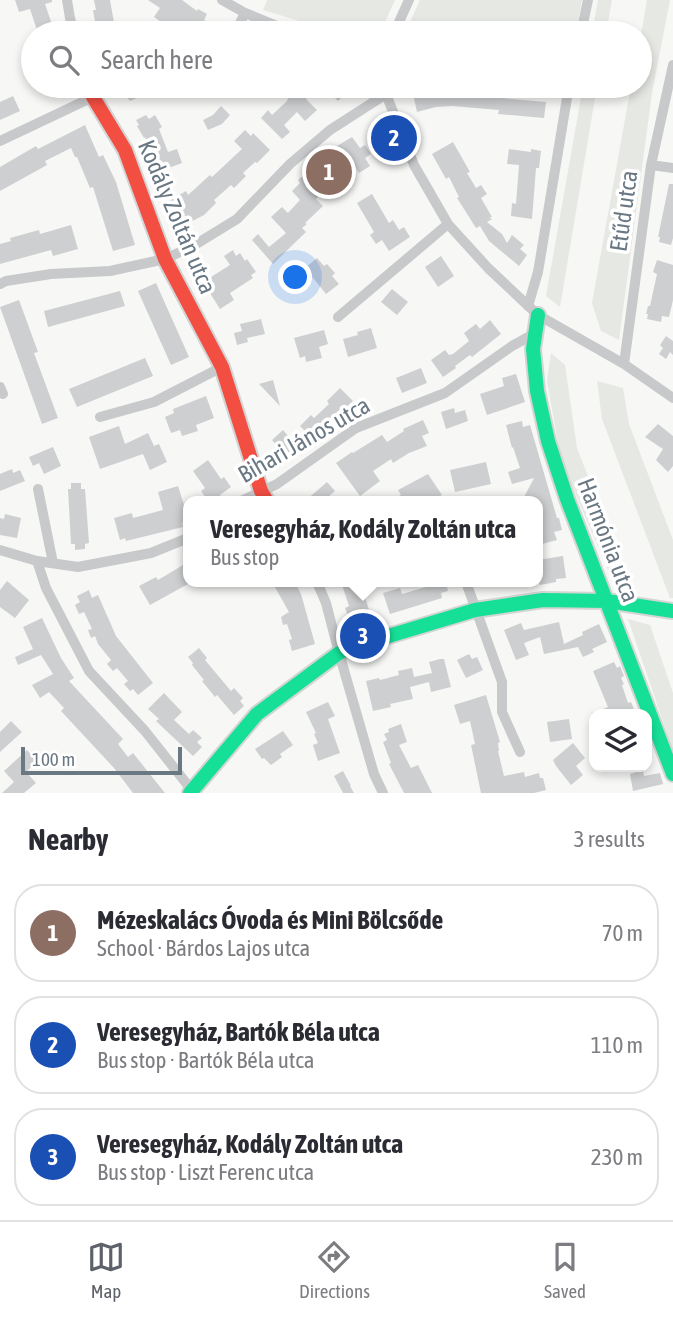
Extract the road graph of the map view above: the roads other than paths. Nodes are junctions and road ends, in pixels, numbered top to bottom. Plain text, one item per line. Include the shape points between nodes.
1 (67, 0) edge
2 (222, 0) edge
3 (409, 0) edge
4 (588, 0) edge
5 (245, 13) junction
6 (71, 21) edge
7 (241, 21) edge
8 (265, 21) edge
9 (399, 21) edge
10 (583, 21) edge
11 (673, 65) edge
12 (79, 98) edge
13 (96, 98) edge
14 (375, 98) edge
15 (389, 98) edge
16 (564, 98) edge
17 (0, 141) edge
18 (651, 164) junction
19 (673, 169) edge
20 (448, 224) junction
21 (165, 259) junction
22 (0, 284) edge
23 (533, 310) junction
24 (338, 317) dead end
25 (534, 334) junction
26 (625, 365) junction
27 (222, 367) junction
28 (673, 398) edge
29 (100, 417) dead end
30 (38, 489) dead end
31 (264, 496) edge
32 (183, 540) edge
33 (0, 550) edge
34 (37, 561) junction
35 (53, 564) junction
36 (319, 587) edge
37 (468, 587) edge
38 (607, 601) junction
39 (475, 610) junction
40 (673, 611) edge
41 (339, 653) junction
42 (520, 752) dead end
43 (673, 774) edge
44 (192, 792) edge
45 (383, 793) edge

1 - 6 street
2 - 5 street
3 - 9 street
4 - 10 street
5 - 7 street
5 - 8 street
11 - 18 street, Etűd utca
12 - 17 street
13 - 21 street, Kodály Zoltán utca via 125,150
14 - 21 street via 290,164 237,219
15 - 20 street via 414,165
16 - 23 street, Harmónia utca
18 - 19 street
18 - 26 street, Etűd utca
20 - 23 street
20 - 24 street
21 - 22 street via 110,271 51,274
21 - 27 street, Kodály Zoltán utca
23 - 25 street, Harmónia utca
23 - 26 street
25 - 31 street, Bihari János utca via 445,393 356,429
25 - 38 street, Harmónia utca via 537,391 548,441
26 - 28 street
27 - 29 street via 154,402
27 - 31 street, Kodály Zoltán utca
30 - 35 street
32 - 35 street via 150,553 78,567
33 - 34 street
34 - 35 street
34 - 44 street via 89,671 145,731
36 - 41 street
37 - 39 street
38 - 39 street via 544,600
38 - 40 street
38 - 43 street, Harmónia utca
39 - 41 street
39 - 42 street via 502,682 502,712
41 - 44 street via 257,714
41 - 45 street

